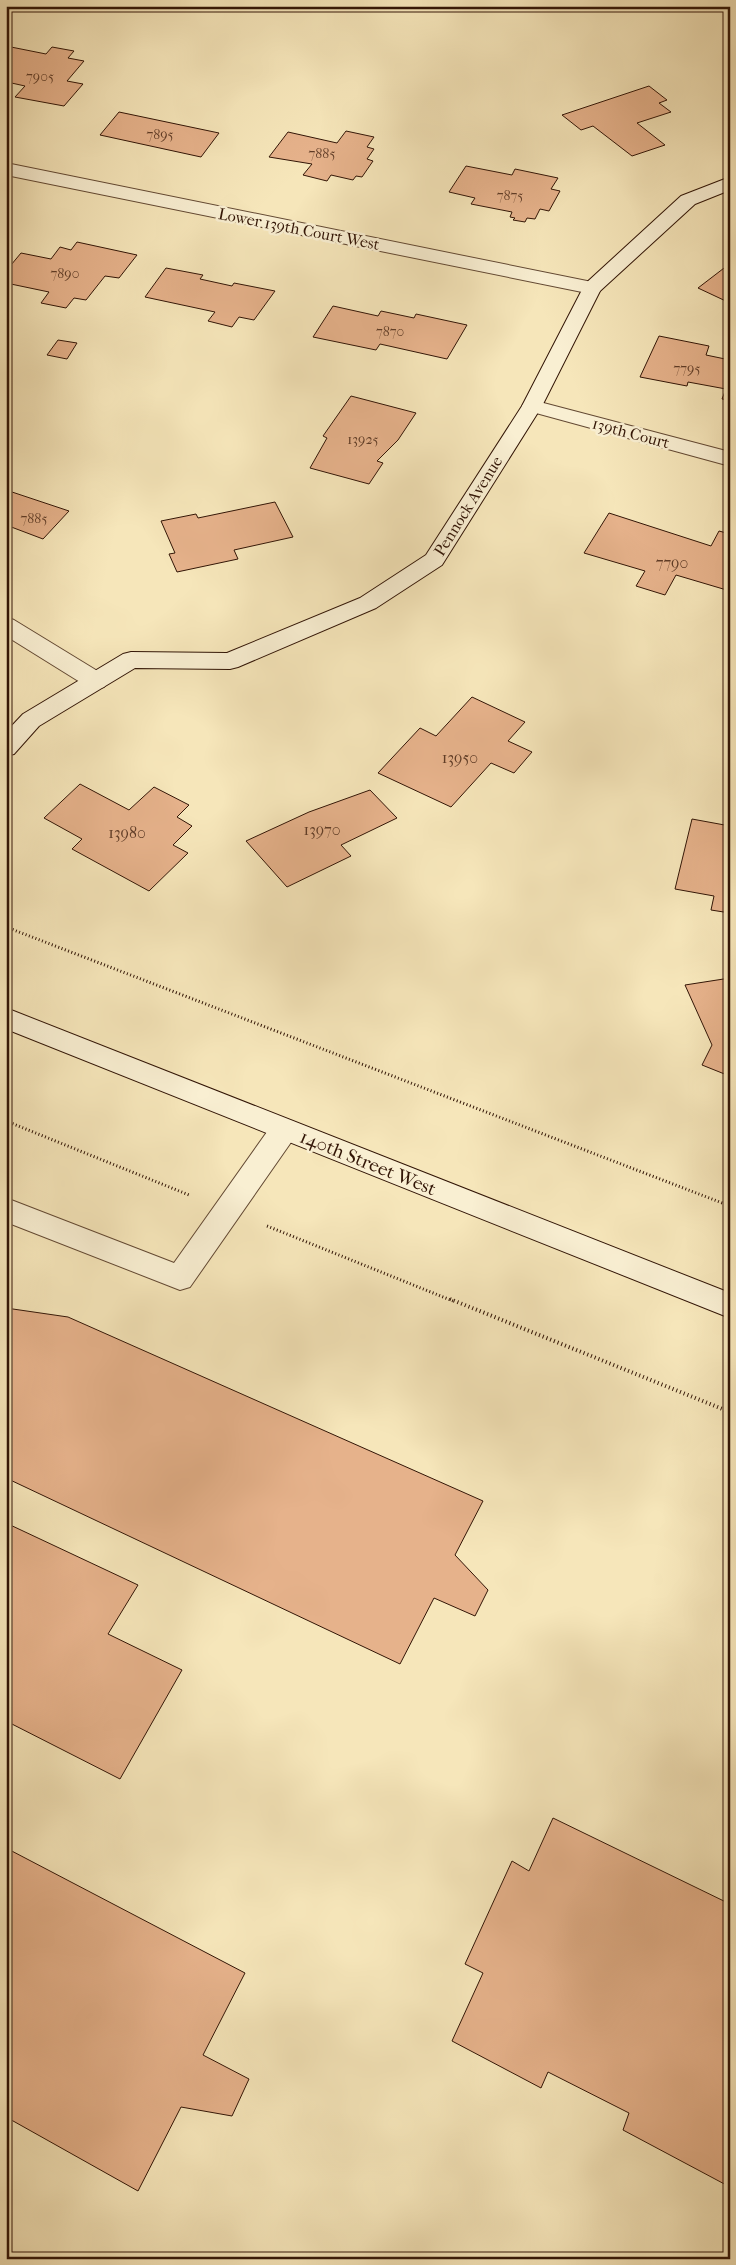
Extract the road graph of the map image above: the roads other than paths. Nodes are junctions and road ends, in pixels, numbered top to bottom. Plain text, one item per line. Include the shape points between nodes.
1 (6, 169) edge
2 (730, 183) edge
3 (592, 288) junction
4 (532, 406) junction
5 (730, 459) edge
6 (6, 625) edge
7 (96, 681) junction
8 (6, 748) edge
9 (6, 1018) edge
10 (284, 1130) junction
11 (6, 1210) edge
12 (730, 1306) edge

1 - 3 street, Lower 139th Court West
2 - 3 street, Pennock Avenue via 688,200
3 - 4 street, Pennock Avenue
4 - 5 street, 139th Court
4 - 7 street, Pennock Avenue via 434,560 368,602 230,661 131,660
6 - 7 street
7 - 8 street, Pennock Avenue via 31,720
9 - 10 street, 140th Street West
10 - 11 street via 180,1278
10 - 12 street, 140th Street West

